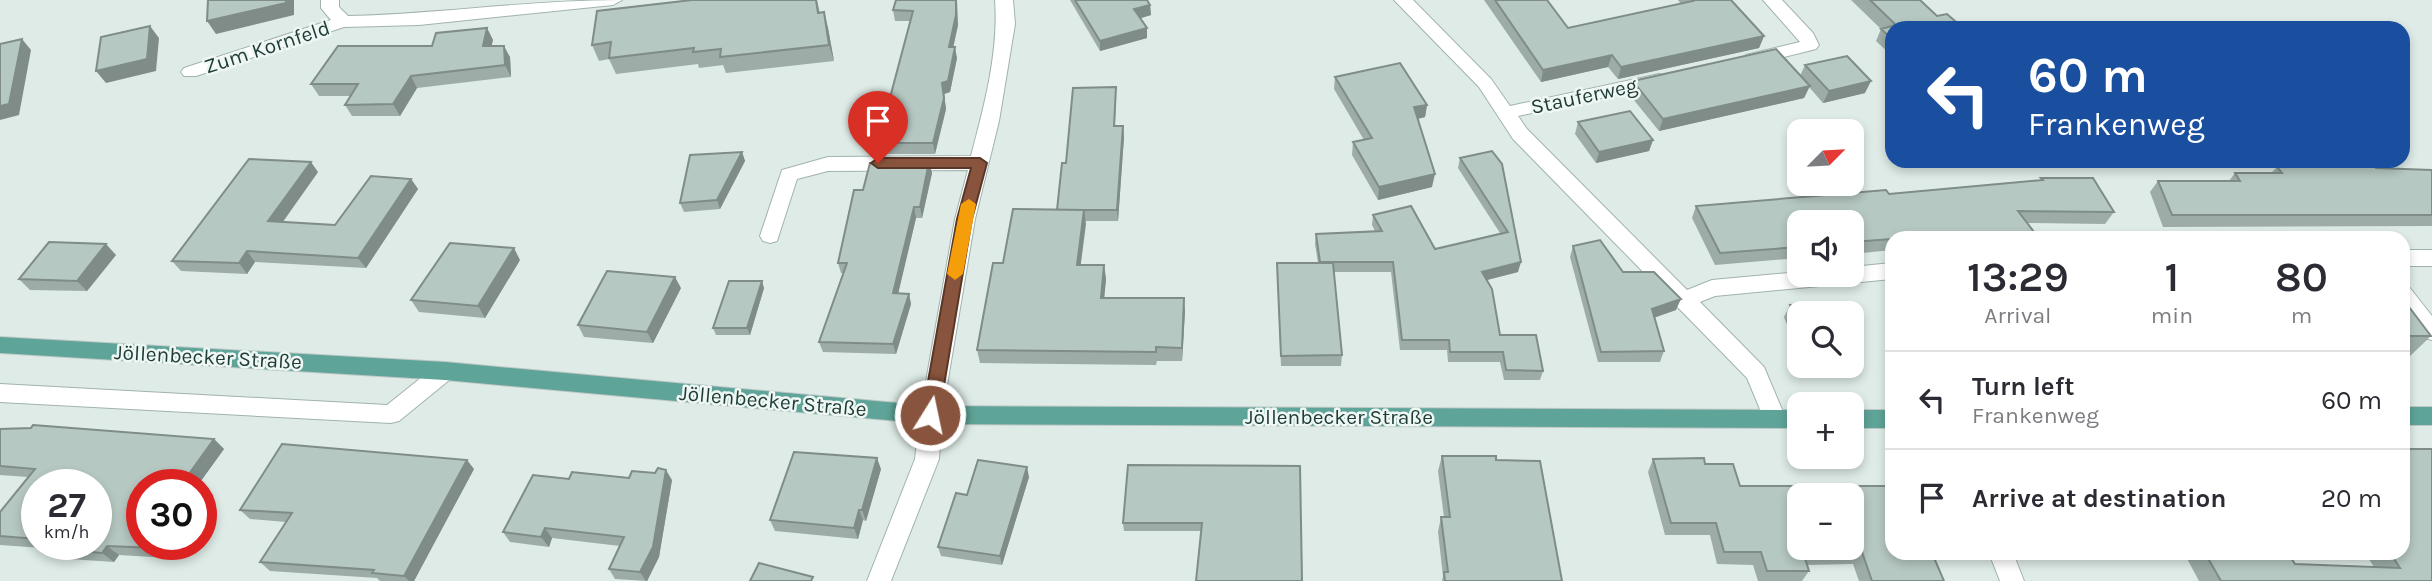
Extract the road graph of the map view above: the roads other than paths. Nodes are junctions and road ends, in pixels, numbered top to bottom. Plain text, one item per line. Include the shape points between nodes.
1 (330, 0) edge
2 (613, 0) edge
3 (1004, 0) edge
4 (1403, 0) edge
5 (1772, 0) edge
6 (343, 22) junction
7 (1731, 64) edge
8 (190, 72) dead end
9 (1678, 75) edge
10 (1504, 114) junction
11 (980, 163) junction
12 (770, 236) dead end
13 (2410, 258) edge
14 (2432, 258) edge
15 (1885, 272) edge
16 (1685, 300) junction
17 (2410, 303) edge
18 (2432, 332) edge
19 (0, 345) edge
20 (444, 371) junction
21 (0, 393) edge
22 (930, 415) junction
23 (2410, 416) edge
24 (2432, 416) edge
25 (1775, 419) junction
26 (1787, 419) edge
27 (1864, 419) edge
28 (1885, 419) edge
29 (2004, 560) edge
30 (879, 581) edge
31 (2012, 581) edge

1 - 6 street via 330,8
2 - 6 street, Zum Kornfeld via 419,20
3 - 11 street via 1006,24
4 - 10 street, Stauferweg via 1485,83
5 - 7 street via 1808,37 1810,45
6 - 8 street, Zum Kornfeld
9 - 10 street, Stauferweg
10 - 16 street, Stauferweg
11 - 12 street via 828,164 789,175
11 - 22 street via 964,219
13 - 14 street
15 - 16 street via 1712,288
16 - 25 street, Stauferweg via 1756,373
17 - 18 street
19 - 20 main road, Jöllenbecker Straße
20 - 21 street via 391,414
20 - 22 main road, Jöllenbecker Straße
22 - 25 main road, Jöllenbecker Straße
22 - 30 street via 927,459
23 - 24 main road
25 - 26 main road, Jöllenbecker Straße
27 - 28 main road
29 - 31 street

